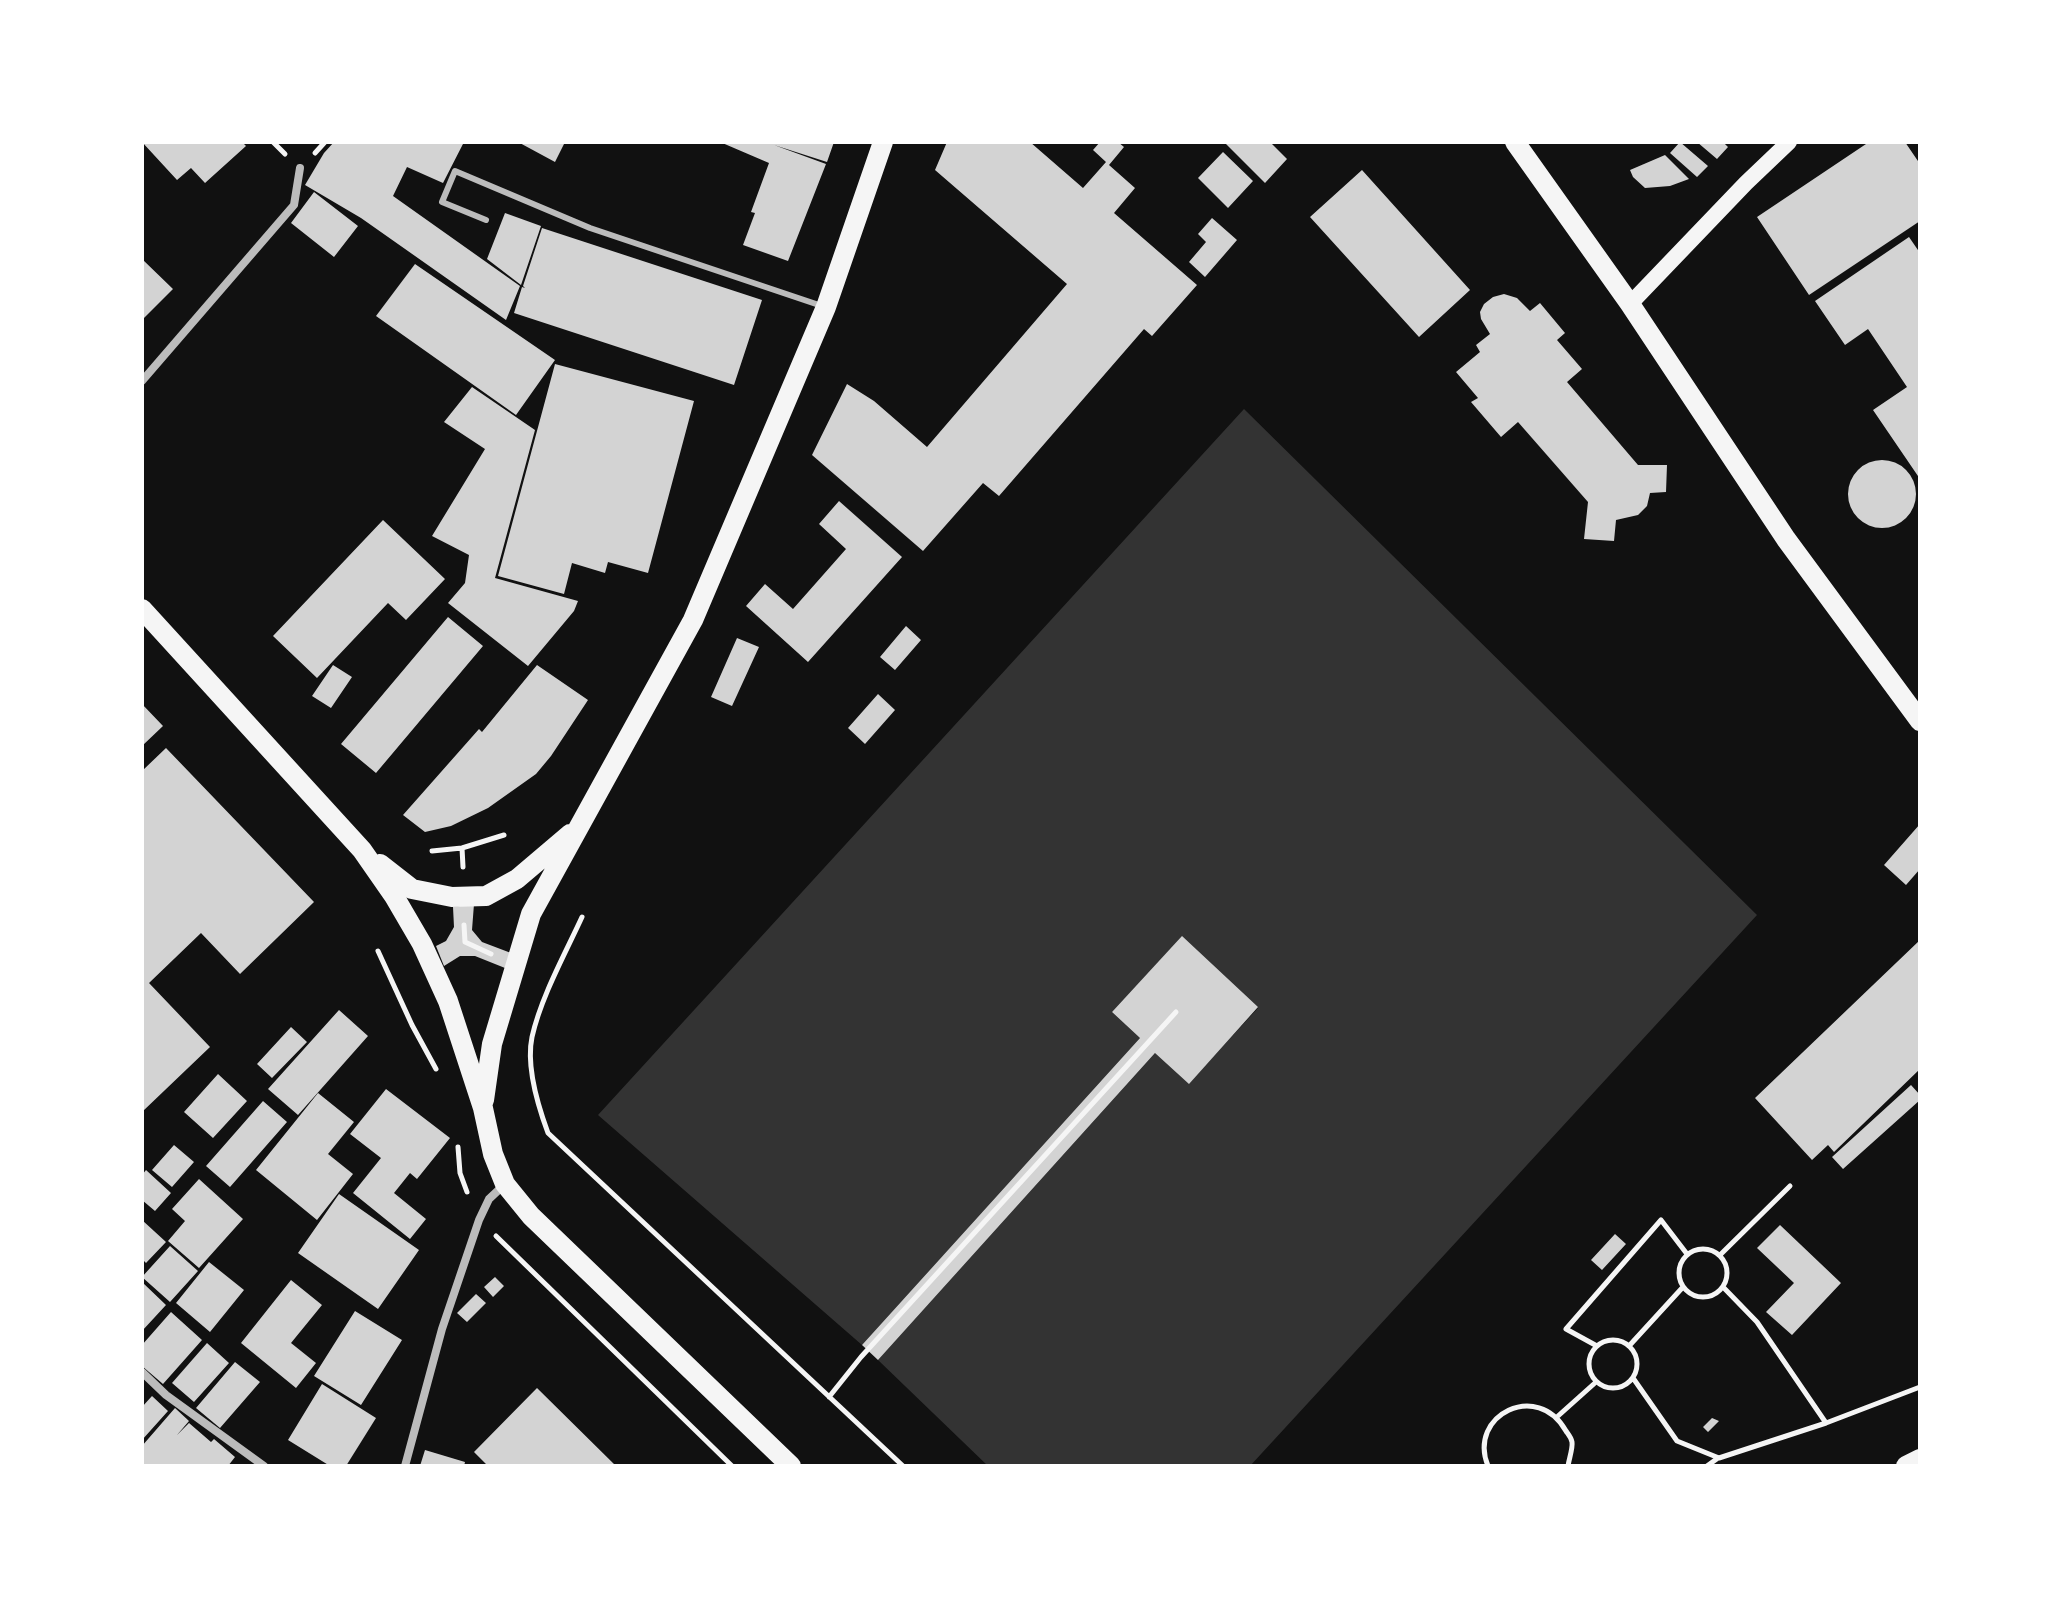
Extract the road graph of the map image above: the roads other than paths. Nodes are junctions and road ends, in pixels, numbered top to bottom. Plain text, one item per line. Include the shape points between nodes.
1 (883, 142) edge
2 (1515, 142) edge
3 (1789, 142) edge
4 (300, 168) dead end
5 (486, 220) dead end
6 (1630, 304) junction
7 (826, 307) junction
8 (142, 381) edge
9 (142, 609) edge
10 (1920, 721) edge
11 (579, 827) junction
12 (362, 850) junction
13 (483, 1108) junction
14 (505, 1184) junction
15 (142, 1372) edge
16 (1920, 1459) edge
17 (264, 1466) edge
18 (405, 1466) edge
19 (791, 1466) edge
20 (1906, 1466) edge

1 - 7 main road
2 - 6 main road
3 - 6 main road
4 - 8 street via 294,205
5 - 7 lane via 442,202 455,171 590,228
6 - 10 main road via 1786,539
7 - 11 main road via 693,620
9 - 12 main road
11 - 12 main road via 517,879 486,896 452,897 412,889
11 - 13 main road via 531,914 492,1044
12 - 13 main road via 422,944 448,1001
13 - 14 main road
14 - 18 street via 489,1199 479,1220 442,1329
14 - 19 main road via 531,1216
15 - 17 street
16 - 20 main road

